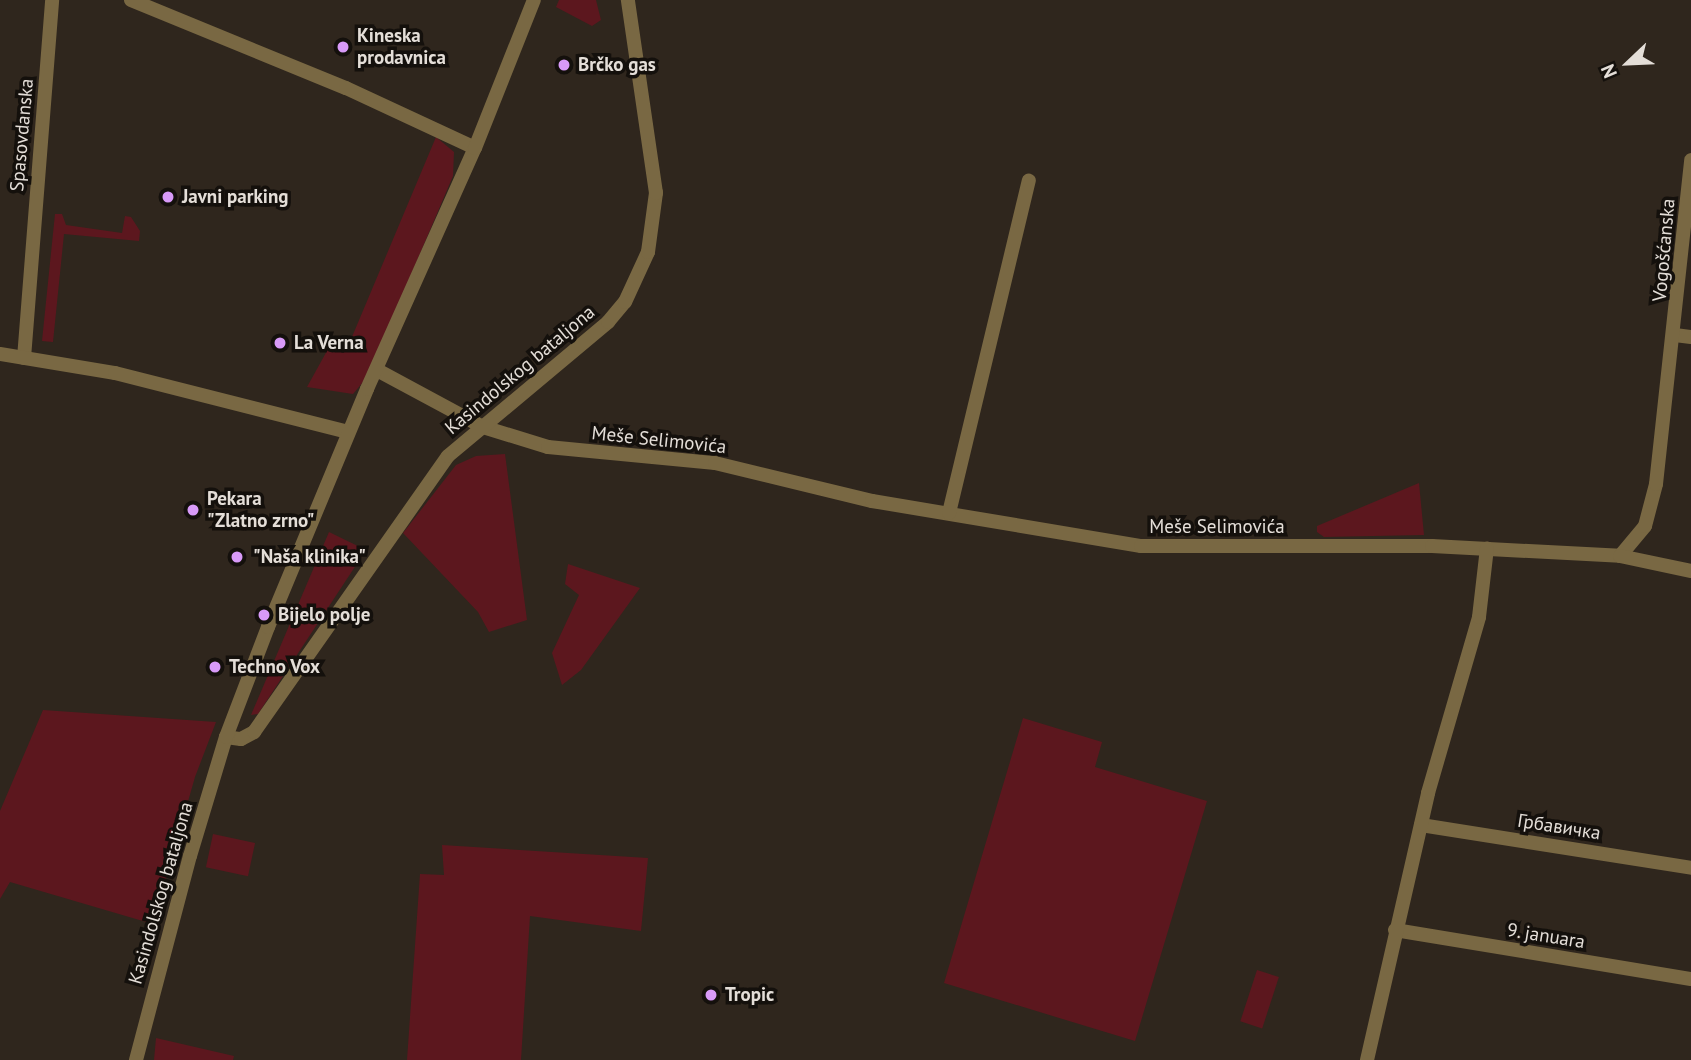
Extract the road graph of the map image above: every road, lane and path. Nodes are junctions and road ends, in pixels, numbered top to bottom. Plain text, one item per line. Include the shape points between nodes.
1 (52, 0) edge
2 (131, 0) edge
3 (534, 0) edge
4 (628, 0) edge
5 (475, 148) junction
6 (1691, 167) edge
7 (1029, 180) dead end
8 (1675, 335) junction
9 (1691, 337) edge
10 (0, 354) edge
11 (24, 358) junction
12 (377, 370) junction
13 (483, 427) junction
14 (348, 432) junction
15 (949, 513) junction
16 (1488, 548) junction
17 (1620, 556) junction
18 (1691, 571) edge
19 (226, 737) junction
20 (1420, 825) junction
21 (1691, 868) edge
22 (1395, 930) junction
23 (1691, 979) edge
24 (136, 1060) edge
25 (1367, 1060) edge

1 - 11 street, Spasovdanska
2 - 5 street via 346,88
3 - 5 street, Kasindolskog bataljona
4 - 13 street, Kasindolskog bataljona via 654,161 654,225 648,252 617,313
5 - 12 street, Kasindolskog bataljona
6 - 8 street, Vogošćanska
7 - 15 street
8 - 9 street
8 - 17 street, Vogošćanska via 1651,505 1645,526
10 - 11 street
11 - 14 street via 115,373
12 - 13 street, Meše Selimovića
12 - 14 street, Kasindolskog bataljona
13 - 15 street, Meše Selimovića via 548,447 715,463 872,501
13 - 19 street, Kasindolskog bataljona via 448,456 254,732 241,739
14 - 19 street, Kasindolskog bataljona
15 - 16 street, Meše Selimovića via 1141,546
16 - 17 street, Meše Selimovića
16 - 20 street via 1479,617
17 - 18 street, Meše Selimovića
19 - 24 street, Kasindolskog bataljona
20 - 21 street, Грбавичка
20 - 22 street
22 - 23 street, 9. januara
22 - 25 street

